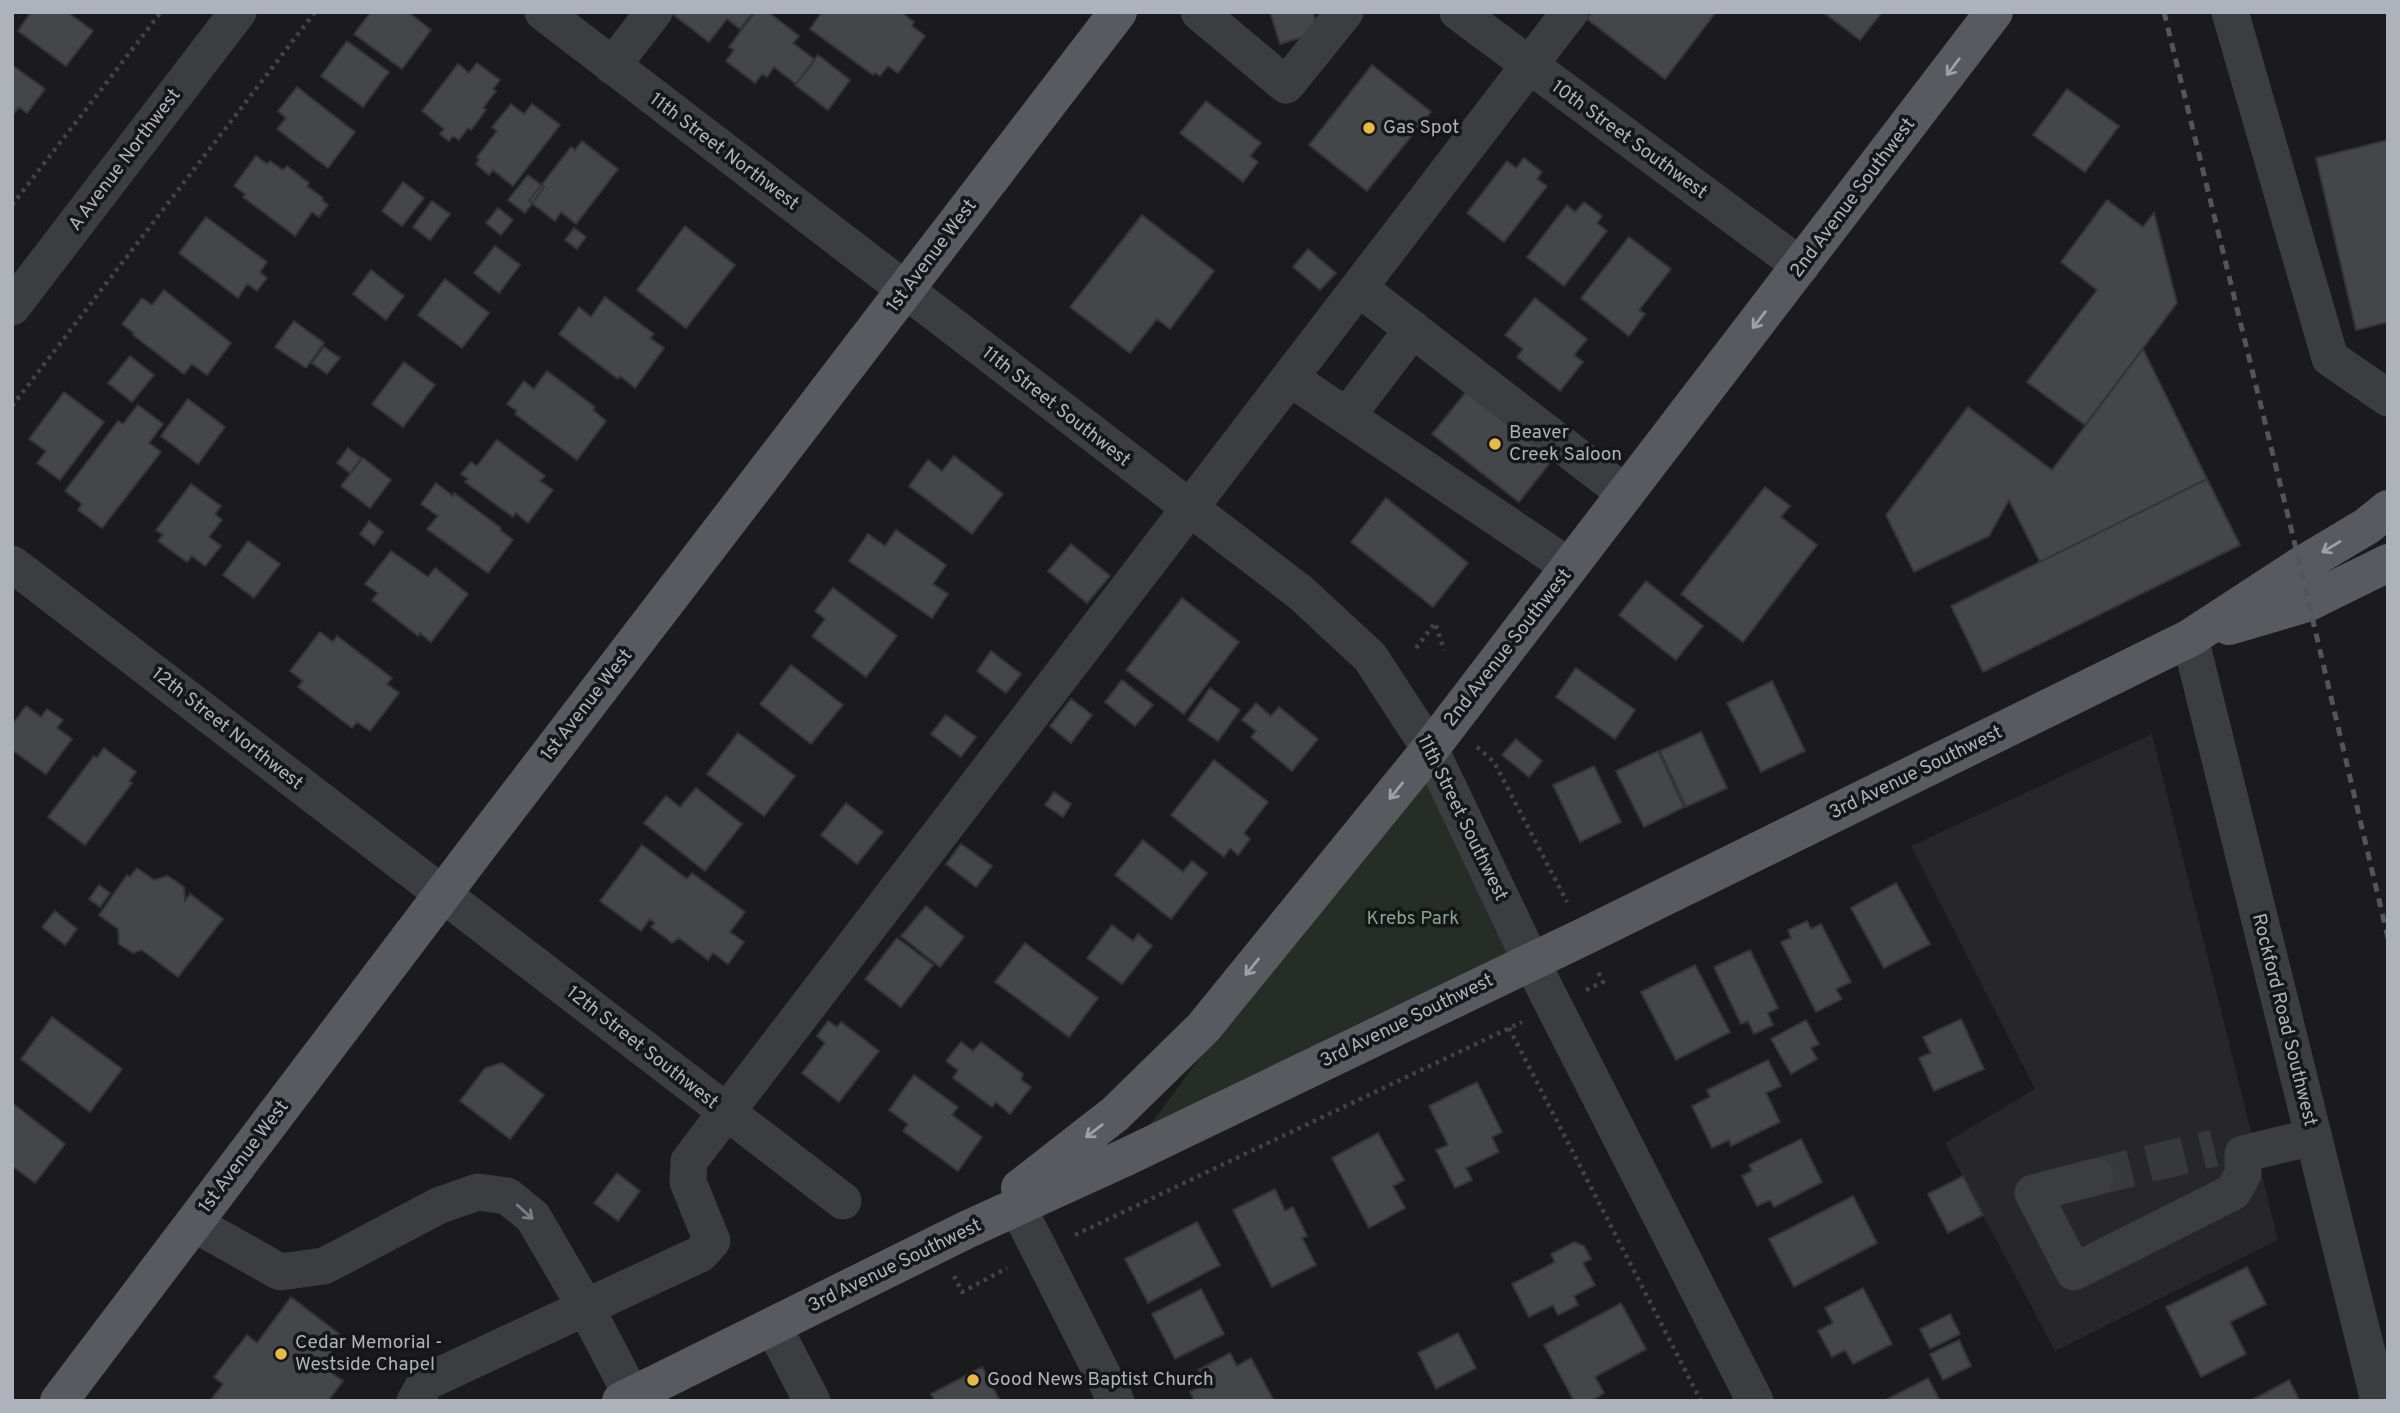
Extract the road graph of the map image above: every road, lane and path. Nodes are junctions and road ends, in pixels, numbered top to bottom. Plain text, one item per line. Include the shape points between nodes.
1 (161, 12) edge
2 (237, 12) edge
3 (315, 12) edge
4 (542, 12) edge
5 (654, 12) edge
6 (1118, 12) edge
7 (1199, 12) edge
8 (1345, 12) edge
9 (1570, 12) edge
10 (1994, 12) edge
11 (2230, 12) edge
12 (1464, 14) edge
13 (612, 66) junction
14 (1530, 67) junction
15 (12, 205) edge
16 (1801, 266) junction
17 (1359, 288) junction
18 (906, 290) junction
19 (12, 307) edge
20 (1413, 329) junction
21 (1290, 378) junction
22 (2388, 398) edge
23 (12, 406) edge
24 (1347, 416) junction
25 (1626, 494) junction
26 (1189, 509) junction
27 (2388, 509) edge
28 (12, 564) edge
29 (2381, 564) edge
30 (1570, 567) junction
31 (2190, 638) junction
32 (1416, 648) dead end
33 (1444, 650) dead end
34 (1474, 744) dead end
35 (1430, 748) junction
36 (443, 894) junction
37 (1567, 903) dead end
38 (1531, 961) junction
39 (1555, 1006) junction
40 (1509, 1028) junction
41 (725, 1112) junction
42 (2313, 1137) junction
43 (2095, 1177) tunnel mouth
44 (843, 1201) dead end
45 (1017, 1206) junction
46 (193, 1223) junction
47 (966, 1230) junction
48 (1040, 1251) junction
49 (953, 1274) dead end
50 (586, 1308) junction
51 (773, 1326) junction
52 (626, 1398) edge
53 (59, 1401) edge
54 (415, 1401) edge
55 (813, 1401) edge
56 (833, 1401) edge
57 (1116, 1401) edge
58 (1701, 1401) edge
59 (1755, 1401) edge
60 (2379, 1401) edge

1 - 15 path
2 - 19 street, A Avenue Northwest
3 - 23 path
4 - 13 street, 11th Street Northwest
5 - 13 street
6 - 18 main road, 1st Avenue West
7 - 8 street via 1286,85
9 - 14 street
10 -> 16 main road, 2nd Avenue Southwest
11 - 22 street via 2330,358
12 - 14 street, 10th Street Southwest
13 - 18 street, 11th Street Northwest
14 - 16 street, 10th Street Southwest
14 - 17 street
16 -> 25 main road, 2nd Avenue Southwest
17 - 20 street
17 - 21 street
18 - 26 street, 11th Street Southwest
18 - 36 main road, 1st Avenue West
20 - 24 street
20 - 25 street
21 - 24 street
21 - 26 street
24 - 30 street
25 - 30 main road, 2nd Avenue Southwest
26 - 35 street, 11th Street Southwest via 1301,593 1370,657
26 - 41 street
27 -> 31 main road, 3rd Avenue Southwest
28 - 36 street, 12th Street Northwest
29 - 31 main road, 3rd Avenue Southwest via 2307,603
30 - 35 main road, 2nd Avenue Southwest
31 - 38 main road, 3rd Avenue Southwest
31 - 42 street, Rockford Road Southwest
32 - 33 path via 1435,623
34 - 37 path via 1494,762
35 - 38 street, 11th Street Southwest
35 -> 47 main road, 2nd Avenue Southwest via 1203,1028 1115,1114
36 - 41 street, 12th Street Southwest
36 - 46 main road, 1st Avenue West
38 - 39 street, 11th Street Southwest
38 - 45 main road, 3rd Avenue Southwest
39 - 40 path
39 - 59 street, 11th Street Southwest
40 - 48 path
40 - 58 path
41 - 44 street, 12th Street Southwest
41 - 50 street via 689,1161 688,1182 712,1241 700,1254
42 - 43 street via 2228,1151 2243,1174 2232,1192 2074,1272 2033,1193
42 - 60 street, Rockford Road Southwest
45 - 47 main road, 3rd Avenue Southwest
45 - 48 street
46 -> 50 street via 280,1272 324,1266 440,1205 478,1192 507,1196 533,1217
46 - 53 main road, 1st Avenue West
47 - 51 main road, 3rd Avenue Southwest
48 - 49 path via 962,1292
48 - 57 street
50 - 52 street
50 - 54 street via 426,1382
51 - 52 main road, 3rd Avenue Southwest
51 - 55 street
55 - 56 street

